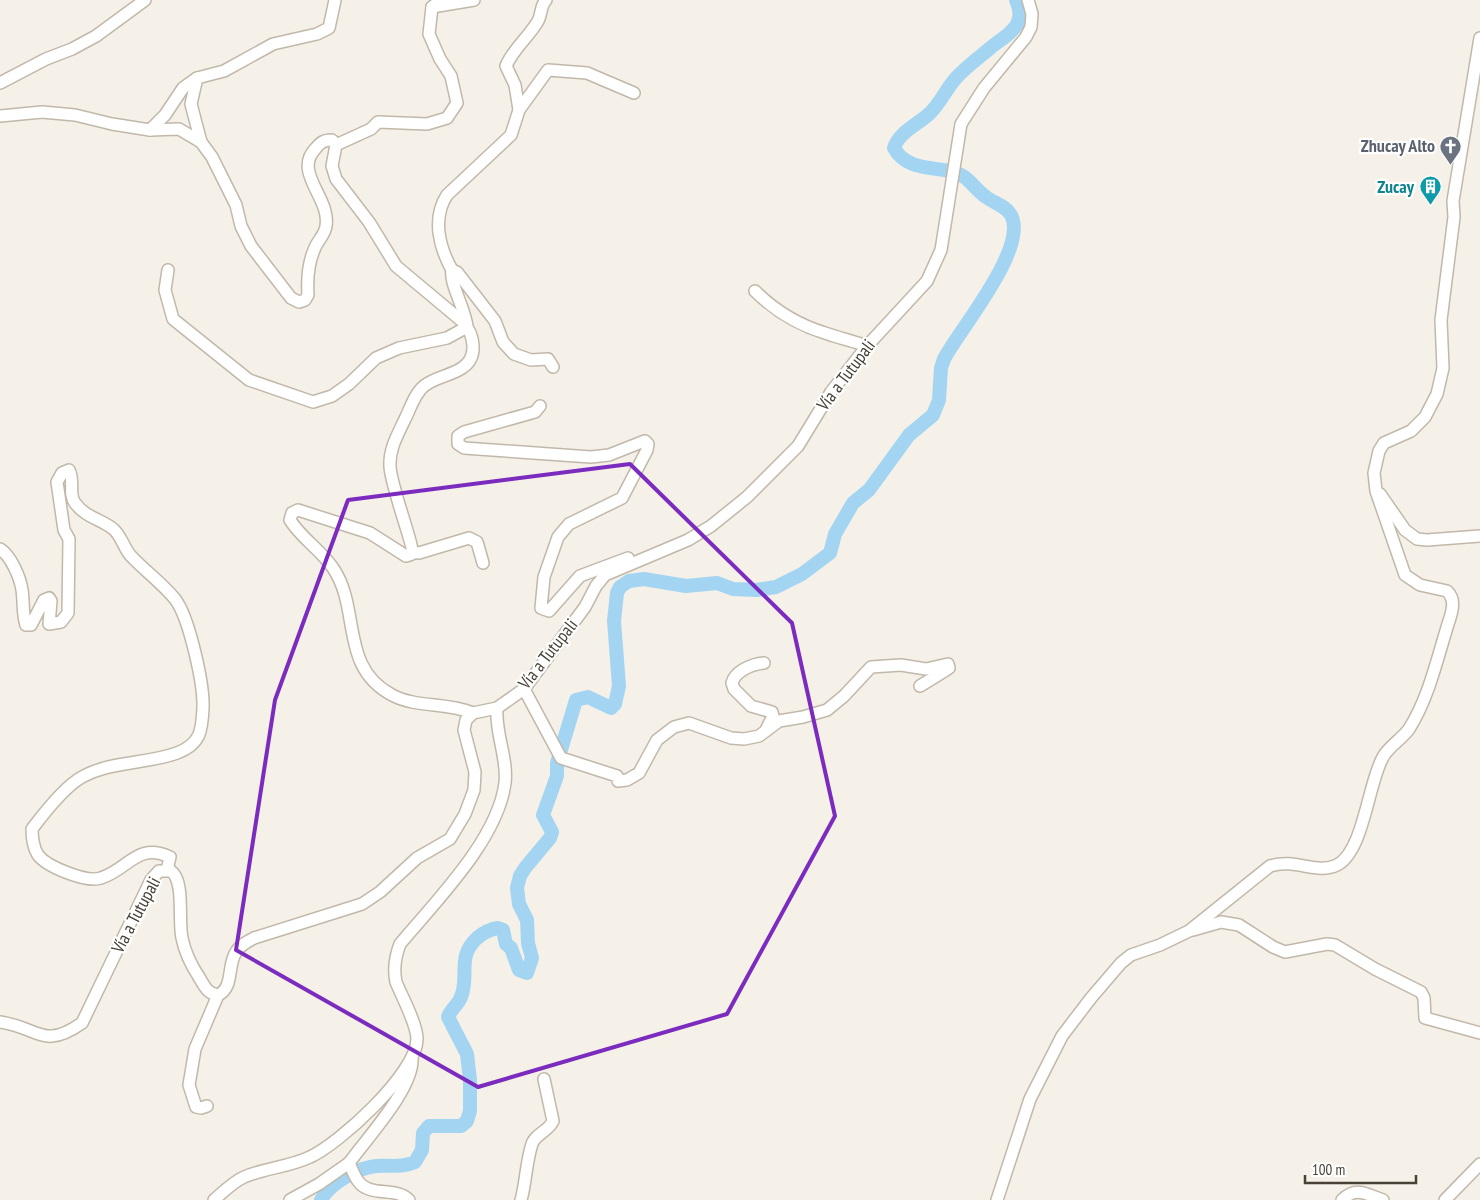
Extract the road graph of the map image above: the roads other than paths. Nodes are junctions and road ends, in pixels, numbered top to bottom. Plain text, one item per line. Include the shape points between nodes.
1 (144, 0) edge
2 (335, 0) edge
3 (474, 0) edge
4 (546, 0) edge
5 (1028, 0) edge
6 (436, 4) edge
7 (1480, 38) edge
8 (197, 78) junction
9 (0, 83) edge
10 (1480, 86) edge
11 (634, 93) dead end
12 (519, 110) junction
13 (1467, 114) junction
14 (0, 116) edge
15 (150, 130) junction
16 (201, 142) junction
17 (336, 145) junction
18 (168, 270) dead end
19 (452, 270) junction
20 (754, 291) dead end
21 (467, 327) junction
22 (867, 346) junction
23 (553, 367) dead end
24 (540, 406) dead end
25 (1376, 491) junction
26 (1480, 536) edge
27 (0, 549) edge
28 (414, 552) junction
29 (659, 553) junction
30 (484, 563) dead end
31 (764, 663) dead end
32 (920, 686) dead end
33 (524, 689) junction
34 (497, 708) junction
35 (473, 713) junction
36 (766, 730) junction
37 (167, 870) junction
38 (1189, 931) junction
39 (218, 995) junction
40 (0, 1022) edge
41 (1480, 1033) edge
42 (412, 1056) junction
43 (544, 1079) dead end
44 (207, 1106) dead end
45 (1480, 1164) edge
46 (350, 1166) junction
47 (214, 1200) edge
48 (290, 1200) edge
49 (409, 1200) edge
50 (521, 1200) edge
51 (997, 1200) edge
52 (1342, 1200) edge
53 (1382, 1200) edge
54 (1445, 1200) edge

1 - 9 street via 96,36
2 - 8 street via 329,28 273,44 224,71
3 - 6 street
4 - 12 street via 539,19 526,40 512,52 506,66 515,86
5 - 22 street, Vía a Tutupali via 1031,27 960,124 940,250 933,272
6 - 17 street via 429,34 451,76 457,103 447,118 428,124 378,122 371,129
7 - 13 street
8 - 15 street via 183,88
8 - 16 street via 191,104
10 - 13 street
11 - 12 street via 587,72 548,70
12 - 19 street via 511,135 441,203 437,214 440,241
13 - 25 street via 1441,320 1443,368 1440,382 1425,417 1411,431 1384,443 1378,451 1374,473
14 - 15 street via 42,112
15 - 16 street via 178,129
16 - 17 street via 236,205 241,226 251,246 291,298 299,302 308,295 311,258 326,225 323,204 308,171 310,153 326,140 332,140
17 - 21 street via 332,166 336,178 370,222 396,266
18 - 21 street via 166,290 173,319 249,380 314,402 332,396 376,358 399,348 447,338
19 - 21 street
19 - 23 street via 458,272 495,321 503,342 514,354 531,360 548,359
20 - 22 street via 793,320
21 - 28 street via 474,344 468,361 462,368 422,387 391,453 393,488
22 - 29 street, Vía a Tutupali via 786,459 711,526
24 - 29 street via 535,412 464,432 458,436 458,444 464,448 591,457 609,455 645,441 648,444 622,498 569,524 558,537 544,578 541,608 549,611 580,576 611,563
25 - 26 street via 1384,497 1405,530 1417,539
25 - 38 street via 1405,576 1420,585 1447,591 1452,597 1453,608 1421,708 1408,730 1384,756 1364,817 1346,857 1337,865 1325,868 1283,862 1270,866
27 - 37 street via 13,565 22,589 26,625 31,625 44,600 49,598 52,601 50,624 61,622 68,613 69,540 64,530 57,482 62,473 70,470 73,501 81,511 113,528 127,552 181,608 194,651 203,701 202,731 193,743 178,752 100,770 80,778 32,829 33,843 39,855 64,872 100,879 145,852 160,852 170,857
28 - 30 street via 470,538 477,542
28 - 35 street via 406,556 370,533 298,510 290,515 294,525 334,569 344,595 354,646 376,683 404,701 459,707
29 - 33 street, Vía a Tutupali via 605,575
31 - 36 street via 741,671 732,684 751,706 772,712
32 - 36 street via 949,668 948,664 926,669 901,665 871,667 826,710 779,721
33 - 34 street, Vía a Tutupali
33 - 36 street via 561,758 617,776 618,782 638,774 662,735 682,724 689,723 737,739 759,736
34 - 35 street, Vía a Tutupali
34 - 42 street via 496,724 506,770 493,824 400,944 396,955 396,982 417,1039
35 - 39 street via 466,720 464,730 474,760 474,790 455,834 427,850 362,904 244,944 233,956 227,987
37 - 39 street, Vía a Tutupali via 174,873 179,882 180,926 186,953 206,989
37 - 40 street, Vía a Tutupali via 158,871 151,880 82,1023 67,1033 47,1037
38 - 41 street via 1229,922 1285,952 1335,945 1421,992 1425,1018
38 - 51 street via 1131,955 1121,963 1062,1036 1030,1099
39 - 44 street via 195,1050 189,1085 196,1106
42 - 46 street via 409,1078
42 - 47 street via 383,1097 332,1145 288,1166 245,1177
43 - 50 street via 552,1121 551,1126 532,1144
45 - 54 street
46 - 48 street
46 - 49 street via 357,1181 366,1189 402,1195
52 - 53 street via 1359,1191

